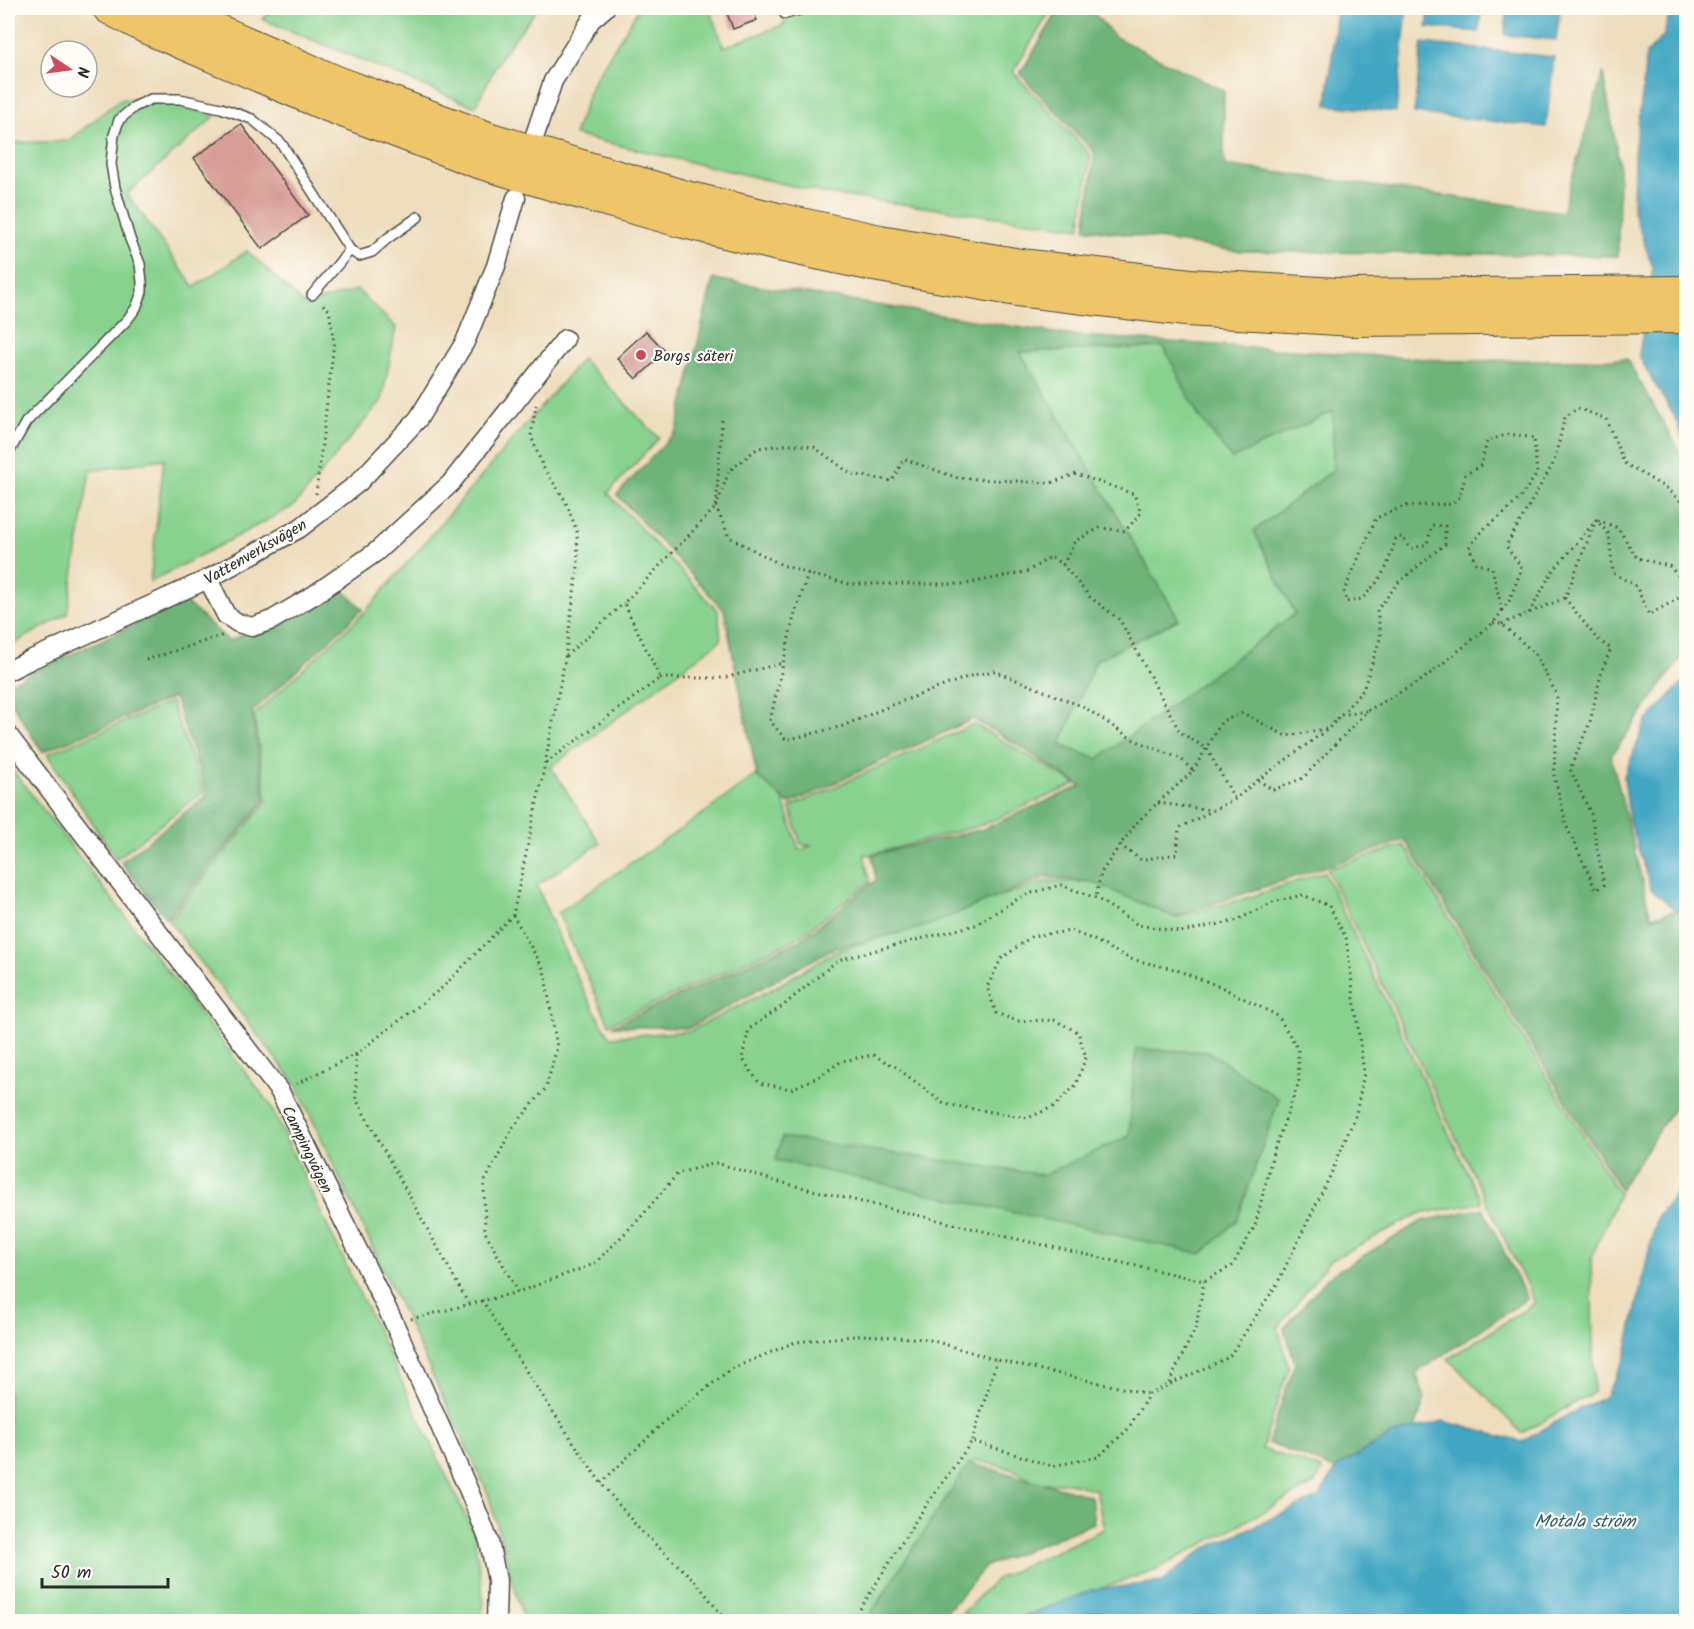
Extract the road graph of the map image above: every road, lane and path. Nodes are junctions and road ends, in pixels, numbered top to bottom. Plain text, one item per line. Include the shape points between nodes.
1 (109, 8) edge
2 (166, 8) edge
3 (605, 8) edge
4 (807, 8) edge
5 (785, 14) dead end
6 (535, 135) dead end
7 (516, 198) dead end
8 (418, 217) dead end
9 (350, 250) junction
10 (1686, 292) edge
11 (312, 295) joint
12 (1600, 305) junction
13 (1686, 317) edge
14 (566, 339) dead end
15 (531, 382) junction
16 (722, 418) dead end
17 (8, 454) edge
18 (1686, 506) edge
19 (716, 507) junction
20 (313, 518) junction
21 (1596, 520) junction
22 (1063, 565) junction
23 (808, 574) junction
24 (208, 579) junction
25 (1686, 584) edge
26 (1686, 594) edge
27 (1565, 598) junction
28 (1509, 601) junction
29 (624, 603) junction
30 (1529, 613) junction
31 (1493, 623) junction
32 (1502, 624) junction
33 (252, 627) junction
34 (564, 658) junction
35 (146, 660) dead end
36 (784, 663) junction
37 (8, 671) edge
38 (660, 678) junction
39 (1367, 711) junction
40 (1340, 716) junction
41 (1328, 729) junction
42 (8, 735) edge
43 (1207, 749) junction
44 (545, 764) junction
45 (1193, 771) junction
46 (1258, 780) junction
47 (1235, 799) junction
48 (1158, 803) junction
49 (1214, 810) junction
50 (1120, 845) junction
51 (1096, 898) junction
52 (513, 915) junction
53 (356, 1054) junction
54 (280, 1092) junction
55 (1204, 1281) junction
56 (518, 1292) junction
57 (482, 1300) junction
58 (468, 1304) junction
59 (394, 1323) junction
60 (997, 1360) junction
61 (1169, 1383) junction
62 (1149, 1394) junction
63 (972, 1441) junction
64 (601, 1483) junction
65 (496, 1622) edge
66 (727, 1622) edge
67 (852, 1622) edge

1 - 12 highway via 316,101 478,162 680,221 874,265 1017,290 1186,310 1354,320
2 - 12 highway via 339,83 491,139 686,197 880,241 1021,265 1190,285
3 - 6 street via 591,20 553,81
4 - 5 lane
7 - 20 street, Vattenverksvägen via 496,266 465,342 418,419 357,483
8 - 9 lane via 372,252 359,256
9 - 11 lane
9 - 17 lane via 280,143 252,119 180,99 151,99 134,107 120,120 111,164 140,264 140,300 127,320 26,422
10 - 12 highway
11 - 20 path via 329,310 334,343
12 - 13 highway
14 - 15 street
15 - 33 street via 450,484 376,552 314,595
15 - 34 path via 540,393 531,436 543,467 566,500 577,531 578,566
16 - 19 path
18 - 28 path via 1666,488 1624,463 1606,419 1578,408 1565,417 1554,462 1506,546 1522,568
19 - 22 path via 729,471 758,448 792,444 814,447 851,474 892,481 904,459 958,478 1051,483 1076,474 1134,494 1141,513 1125,531 1100,528 1075,541
19 - 23 path via 729,537
19 - 29 path
20 - 24 street, Vattenverksvägen
21 - 25 path via 1618,528 1638,558 1669,566
21 - 26 path via 1609,534 1613,573 1636,586 1649,615
21 - 27 path
21 - 30 path via 1552,572
22 - 23 path via 1051,557 1026,572 965,584 850,584
22 - 43 path via 1090,597 1120,620 1180,732
23 - 36 path
24 - 33 street via 225,615
24 - 37 street, Vattenverksvägen
27 - 30 path
27 - 32 path via 1596,638 1611,649 1590,722 1570,769 1592,814 1604,885 1596,890 1567,827 1554,775 1557,695 1535,654
28 - 31 path
28 - 40 path via 1502,610 1492,568 1476,563 1469,547 1519,499 1537,474 1534,438 1509,434 1487,441 1480,465 1465,475 1460,497 1451,504 1404,506 1376,518 1344,591 1346,602 1362,598 1378,581 1396,538 1402,537 1411,549 1427,544 1432,525 1445,526 1445,544 1399,582 1377,610 1381,636 1363,690
29 - 34 path
29 - 38 path
30 - 32 path
31 - 32 path
31 - 39 path via 1422,680
33 - 35 path
34 - 44 path
36 - 38 path via 723,678
36 - 45 path via 770,721 786,740 843,726 973,675 994,671 1084,707 1132,739 1181,759
38 - 44 path
39 - 40 path
39 - 46 path via 1303,778 1274,790
40 - 41 path
41 - 43 path via 1286,736 1243,713 1222,721
41 - 46 path
42 - 54 street, Campingvägen
43 - 45 path
43 - 47 path
44 - 52 path
45 - 48 path
46 - 47 path
47 - 49 path
48 - 49 path
48 - 50 path
49 - 50 path via 1179,828 1177,854 1141,860
50 - 51 path via 1101,873
51 - 55 path via 1061,885 1024,896 975,925 838,960 749,1029 742,1058 759,1083 791,1089 843,1061 873,1055 896,1067 944,1104 1028,1118 1055,1106 1076,1085 1086,1058 1078,1032 1054,1020 1017,1021 996,1013 987,987 1000,960 1032,936 1071,931 1130,958 1221,987 1278,1016 1298,1049 1299,1082 1273,1153 1255,1226 1232,1266
51 - 61 path via 1138,925 1181,932 1235,921 1273,902 1303,895 1329,906 1346,938 1364,1073 1356,1114 1276,1284 1229,1357
52 - 53 path via 442,987
52 - 56 path via 543,970 557,1047 546,1088 512,1129 484,1183 485,1232
53 - 54 path
53 - 58 path via 356,1099
54 - 59 street, Campingvägen
55 - 56 path via 775,1181 717,1163 678,1173 594,1264
55 - 61 path via 1196,1327
56 - 57 path
57 - 58 path
57 - 64 path
58 - 59 path
59 - 65 street, Campingvägen via 489,1541 497,1580
60 - 62 path
60 - 63 path
60 - 64 path via 927,1339 863,1335 795,1342 731,1369 665,1421
61 - 62 path
62 - 63 path via 1128,1429 1098,1457 1052,1466
63 - 67 path via 916,1520
64 - 66 path via 639,1529 696,1582

